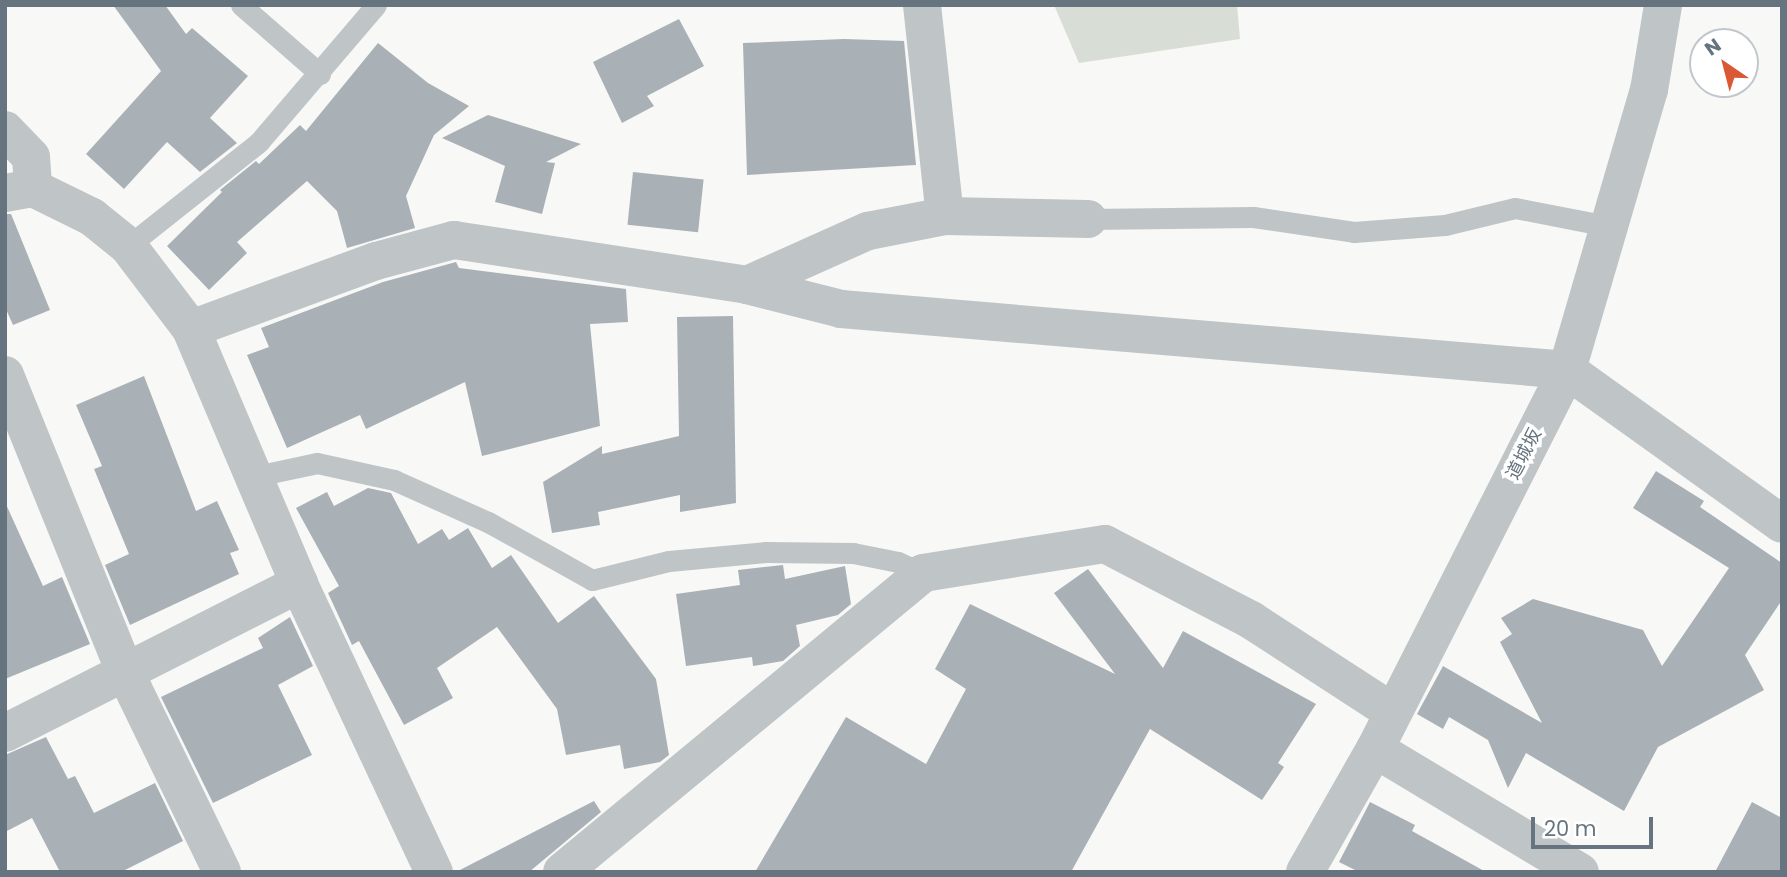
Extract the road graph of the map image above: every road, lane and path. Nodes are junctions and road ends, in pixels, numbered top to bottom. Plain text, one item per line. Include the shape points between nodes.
1 (241, 5) edge
2 (376, 5) edge
3 (922, 5) edge
4 (1663, 5) edge
5 (320, 74) junction
6 (5, 130) edge
7 (19, 190) edge
8 (945, 216) junction
9 (1088, 219) joint
10 (1608, 226) junction
11 (128, 246) junction
12 (747, 285) junction
13 (191, 329) junction
14 (1567, 370) junction
15 (5, 375) edge
16 (256, 476) junction
17 (1782, 524) edge
18 (923, 573) junction
19 (299, 584) junction
20 (125, 672) junction
21 (1391, 711) junction
22 (5, 733) edge
23 (1375, 749) junction
24 (222, 872) edge
25 (434, 872) edge
26 (562, 872) edge
27 (1305, 872) edge
28 (1580, 872) edge

1 - 5 lane
2 - 5 lane
3 - 8 street
4 - 10 street, 道城坂 via 1649,90
5 - 11 lane via 259,142
6 - 7 street via 31,157
7 - 11 street via 92,217
8 - 9 street
8 - 12 street via 868,231
9 - 10 lane via 1253,217 1354,232 1445,225 1515,208
10 - 14 street, 道城坂
11 - 13 street
12 - 13 street via 454,240 376,261
12 - 14 street via 841,309
13 - 16 street
14 - 17 street
14 - 21 street, 道城坂
15 - 20 street
16 - 18 lane via 317,463 394,480 488,522 592,580 669,561 766,552 853,553 898,562
16 - 19 street
18 - 21 street via 1105,544 1251,620
18 - 26 street
19 - 20 street
19 - 25 street
20 - 22 street
20 - 24 street
21 - 23 street, 道城坂
23 - 27 street, 道城坂
23 - 28 street

